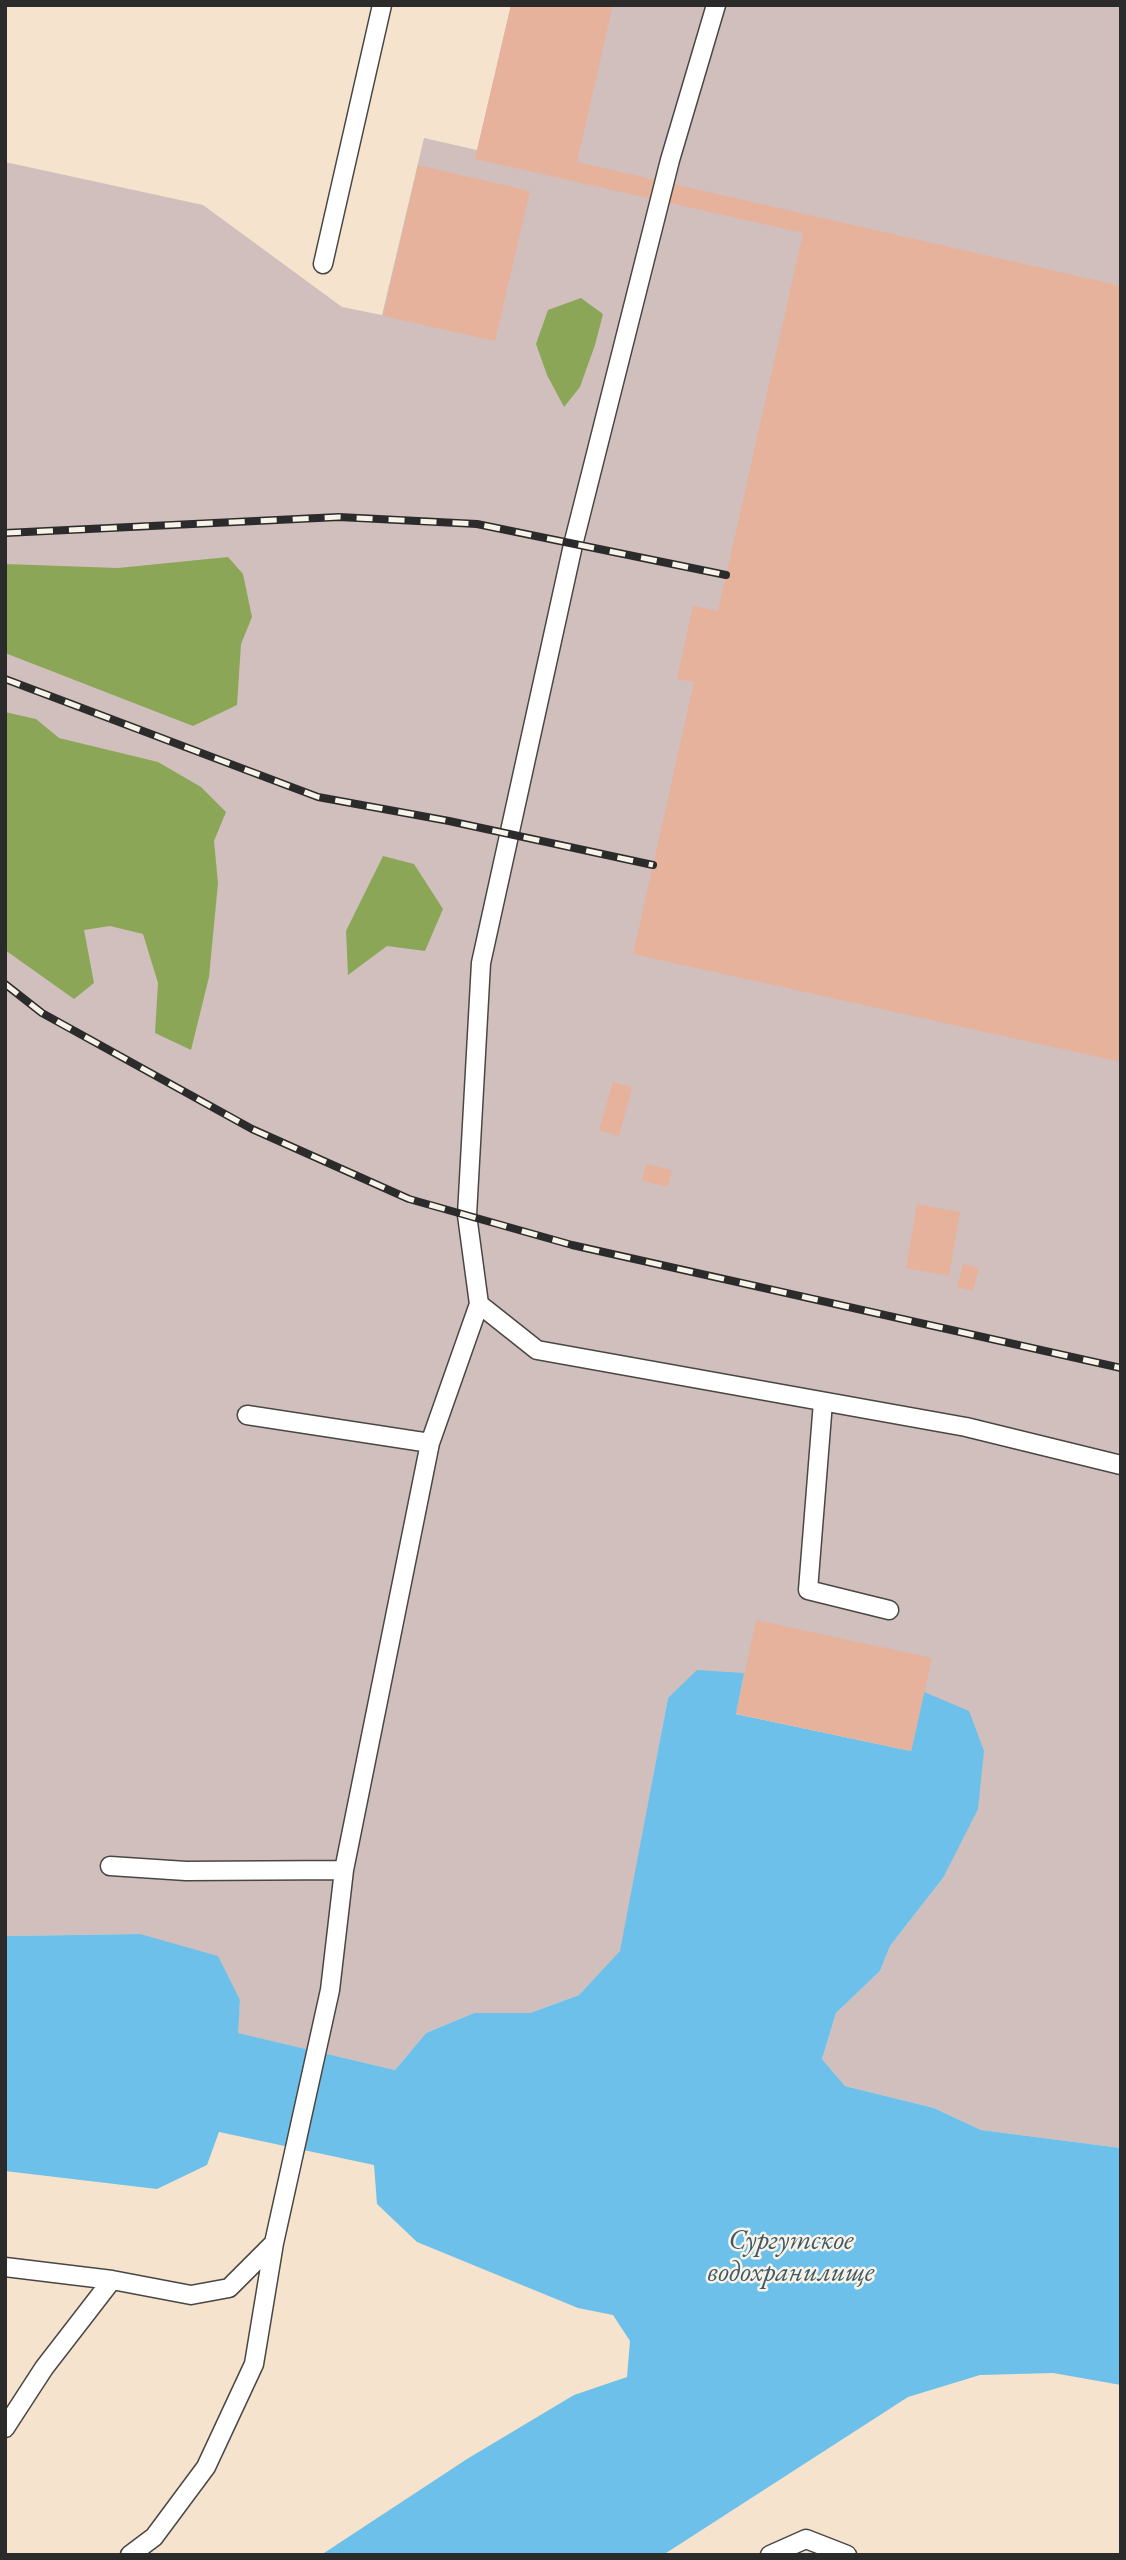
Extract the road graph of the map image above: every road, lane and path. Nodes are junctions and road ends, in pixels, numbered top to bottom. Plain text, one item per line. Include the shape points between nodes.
1 (382, 5) edge
2 (716, 5) edge
3 (323, 264) dead end
4 (479, 1304) junction
5 (823, 1402) junction
6 (247, 1415) dead end
7 (430, 1443) junction
8 (1121, 1465) edge
9 (889, 1610) dead end
10 (110, 1866) dead end
11 (344, 1870) junction
12 (274, 2243) junction
13 (5, 2267) edge
14 (112, 2280) junction
15 (5, 2428) edge
16 (130, 2555) edge
17 (770, 2555) edge
18 (847, 2555) edge

1 - 3 lane
2 - 4 lane via 670,160 573,545 481,963 467,1215
4 - 5 lane via 537,1350
4 - 7 lane
5 - 8 lane via 967,1427
5 - 9 lane via 808,1590
6 - 7 lane
7 - 11 lane
10 - 11 lane via 186,1871
11 - 12 lane via 330,1990
12 - 14 lane via 229,2288 191,2295
12 - 16 lane via 254,2364 206,2467 154,2537
13 - 14 lane
14 - 15 lane via 44,2368
17 - 18 lane via 806,2539

